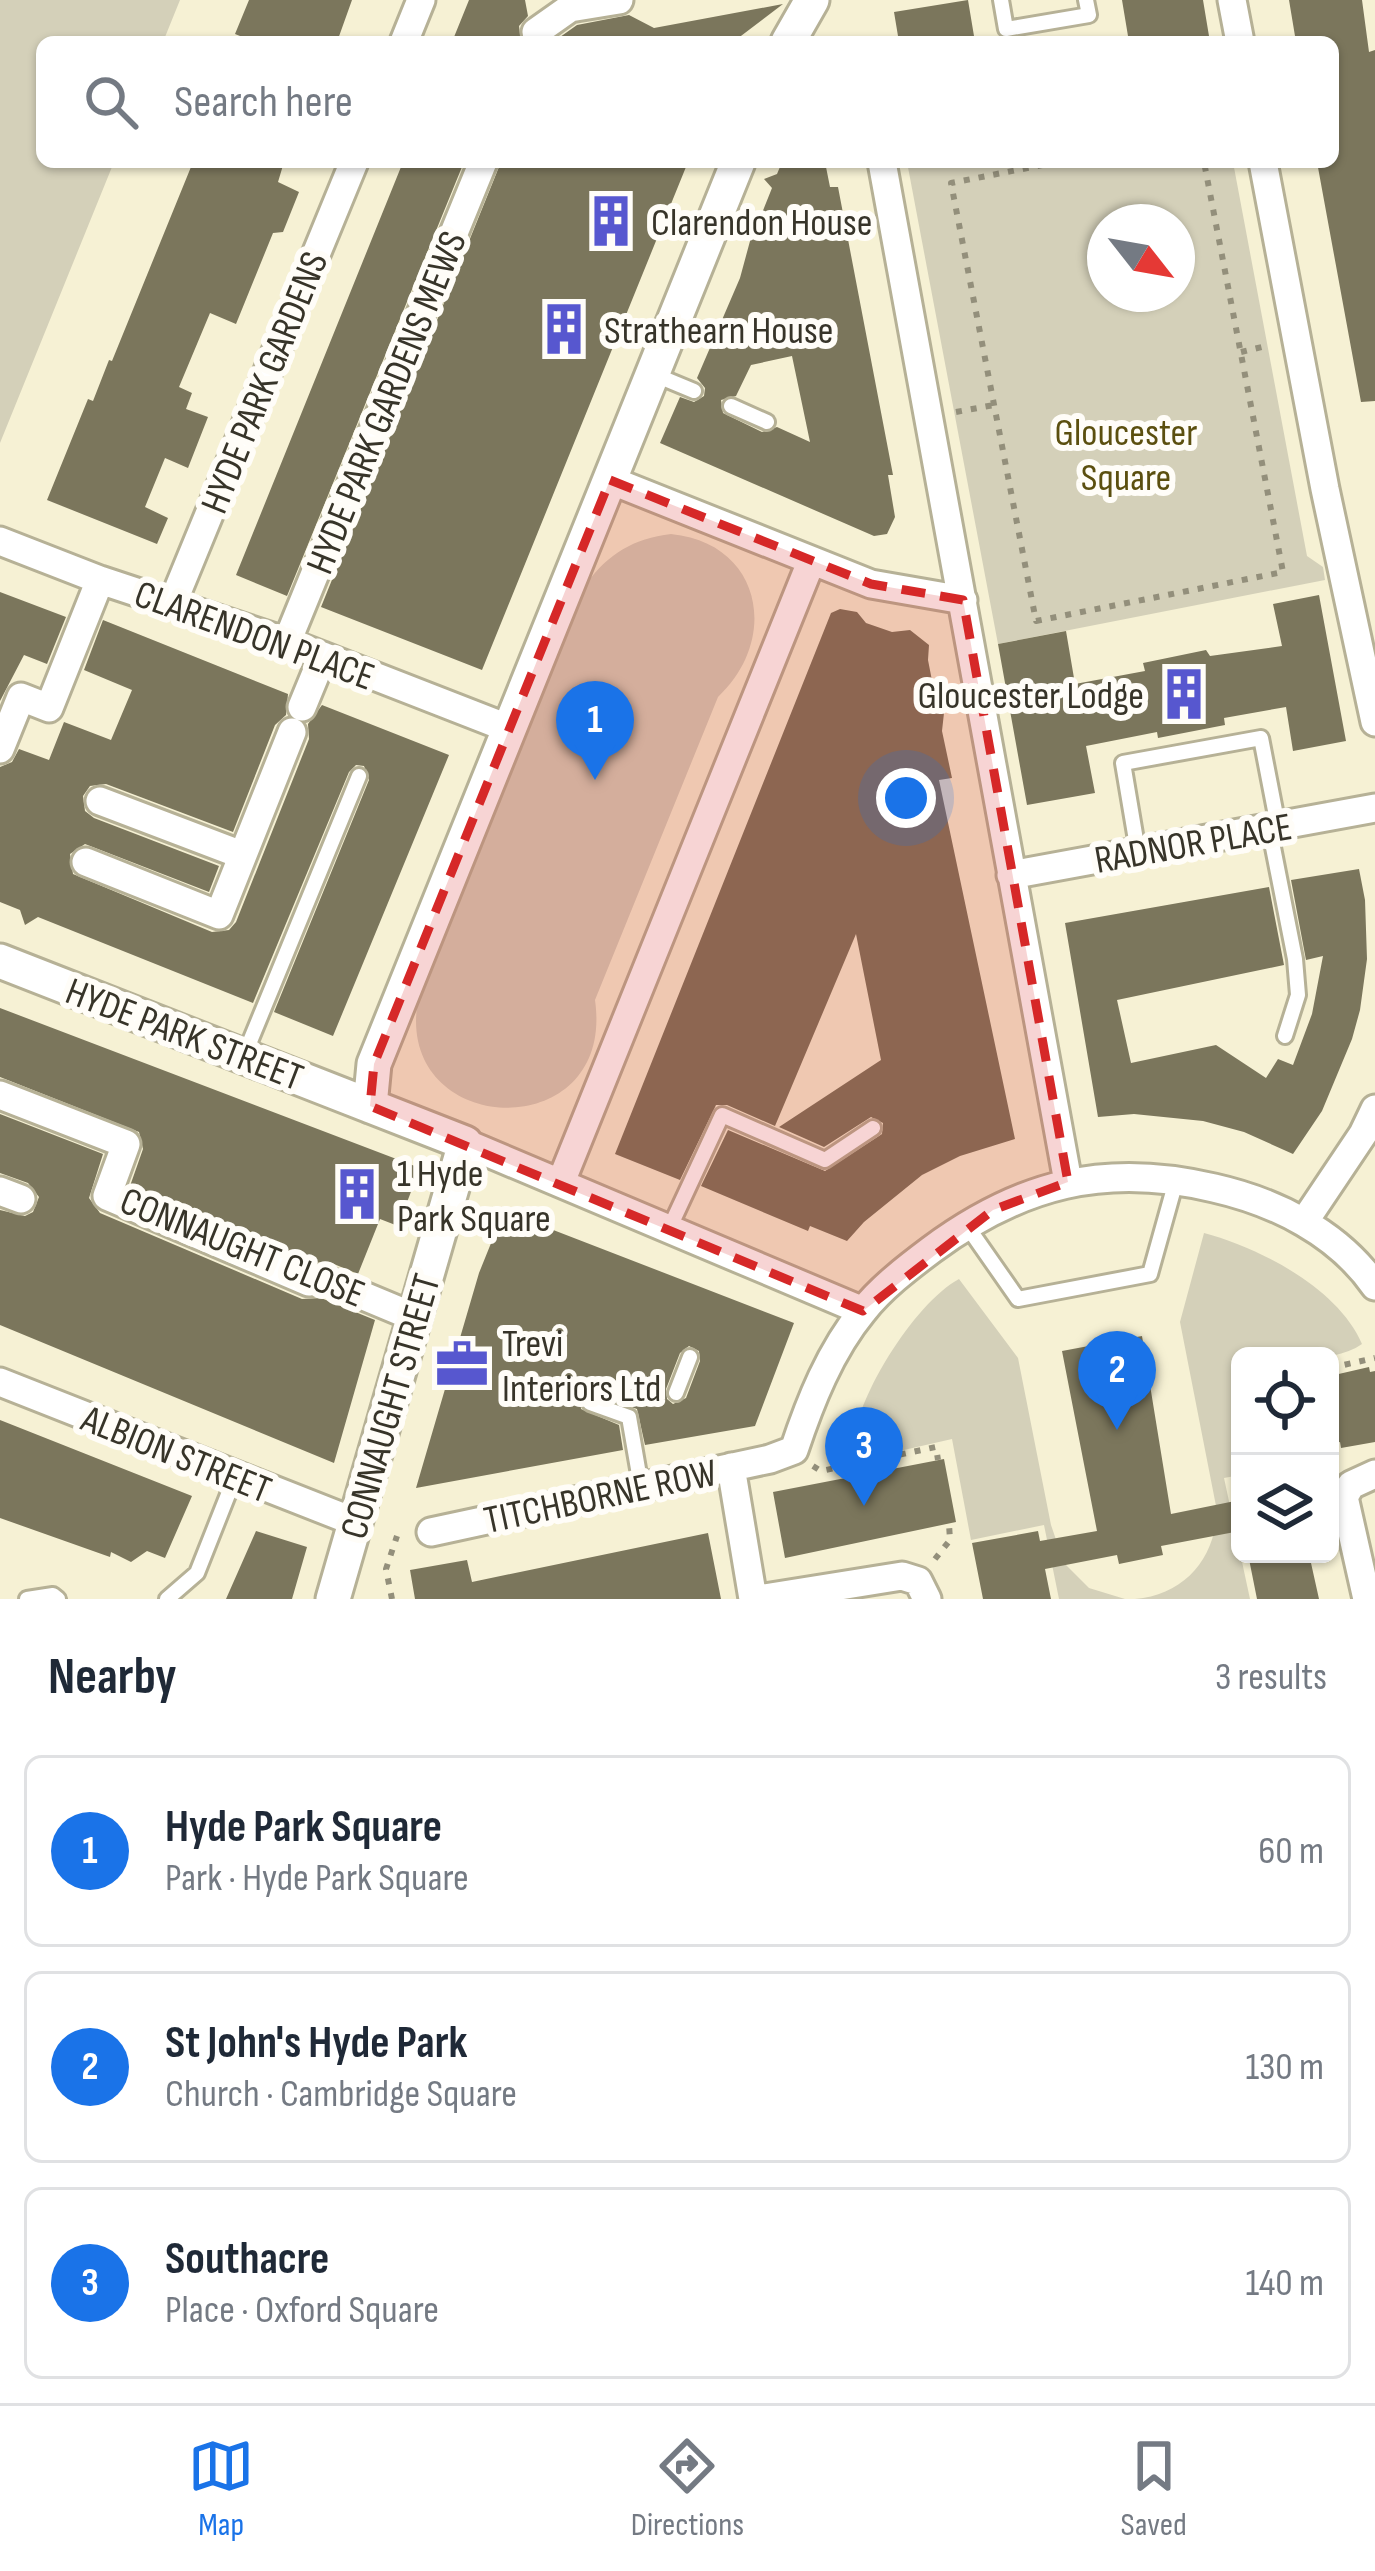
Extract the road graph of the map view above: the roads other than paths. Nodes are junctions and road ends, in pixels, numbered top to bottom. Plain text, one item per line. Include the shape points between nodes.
1 (421, 0) edge
2 (549, 0) edge
3 (619, 0) edge
4 (812, 0) edge
5 (1000, 0) edge
6 (1086, 0) edge
7 (1232, 0) edge
8 (406, 36) edge
9 (534, 36) edge
10 (535, 36) edge
11 (791, 36) edge
12 (1239, 36) edge
13 (352, 168) edge
14 (481, 168) edge
15 (736, 168) edge
16 (883, 168) edge
17 (1264, 168) edge
18 (653, 374) junction
19 (694, 391) dead end
20 (731, 406) dead end
21 (766, 422) dead end
22 (610, 480) junction
23 (0, 541) edge
24 (811, 562) junction
25 (100, 580) junction
26 (963, 600) junction
27 (172, 602) junction
28 (287, 642) junction
29 (323, 656) junction
30 (1375, 722) edge
31 (510, 729) junction
32 (0, 749) edge
33 (359, 776) dead end
34 (100, 801) dead end
35 (1375, 808) edge
36 (1273, 827) junction
37 (1138, 851) junction
38 (242, 855) junction
39 (86, 862) dead end
40 (1011, 875) junction
41 (0, 961) edge
42 (1285, 1036) dead end
43 (244, 1056) junction
44 (0, 1095) edge
45 (370, 1106) junction
46 (1375, 1108) edge
47 (873, 1128) dead end
48 (465, 1143) junction
49 (1176, 1180) junction
50 (561, 1182) junction
51 (1068, 1182) junction
52 (1304, 1222) junction
53 (968, 1226) junction
54 (670, 1228) junction
55 (1375, 1286) edge
56 (863, 1310) junction
57 (415, 1317) junction
58 (690, 1357) dead end
59 (0, 1382) edge
60 (676, 1393) dead end
61 (590, 1403) dead end
62 (731, 1467) junction
63 (1375, 1474) edge
64 (235, 1477) junction
65 (641, 1486) junction
66 (355, 1522) junction
67 (431, 1532) dead end
68 (922, 1590) edge
69 (27, 1599) edge
70 (58, 1599) edge
71 (166, 1599) edge
72 (333, 1599) edge
73 (755, 1599) edge
74 (1367, 1599) edge

1 - 8 street
2 - 9 street
3 - 10 street via 570,8
4 - 11 street
5 - 6 lane via 1006,29 1089,15
7 - 12 street
13 - 27 street, HYDE PARK GARDENS
14 - 28 street, HYDE PARK GARDENS MEWS
15 - 18 street
16 - 26 street
17 - 30 street
18 - 19 lane
18 - 22 street
20 - 21 lane
22 - 24 street
22 - 31 street
23 - 25 street, CLARENDON PLACE
24 - 26 street via 907,593
24 - 50 street
25 - 27 street, CLARENDON PLACE
25 - 32 street via 50,708 21,698
26 - 40 street
27 - 28 street, CLARENDON PLACE
28 - 29 street, CLARENDON PLACE
29 - 31 street, CLARENDON PLACE
29 - 38 street
31 - 45 street via 374,1064
33 - 43 lane
34 - 38 street
35 - 36 street, RADNOR PLACE
36 - 37 street, RADNOR PLACE
36 - 37 lane via 1261,738 1123,764
36 - 42 lane via 1298,994
37 - 40 street, RADNOR PLACE
38 - 39 street via 219,915
40 - 51 street
41 - 43 street, HYDE PARK STREET
43 - 45 street, HYDE PARK STREET
44 - 57 street, CONNAUGHT CLOSE via 126,1144 107,1196 309,1282 323,1279
45 - 48 street, HYDE PARK STREET
46 - 52 street
47 - 54 lane via 825,1160 722,1114
48 - 50 street
48 - 57 street, CONNAUGHT STREET
49 - 51 street
49 - 52 street via 1230,1191
49 - 53 lane via 1150,1274 1018,1299
50 - 54 street
51 - 53 street
52 - 55 street
53 - 56 street
54 - 56 street
56 - 62 street, TITCHBORNE ROW via 782,1455
57 - 66 street, CONNAUGHT STREET
58 - 60 lane
59 - 64 street, ALBION STREET
61 - 65 lane via 629,1418
62 - 65 street, TITCHBORNE ROW
62 - 73 street
63 - 74 street via 1344,1497
64 - 66 street, ALBION STREET
64 - 71 lane via 197,1573
65 - 67 street, TITCHBORNE ROW
66 - 72 street, CONNAUGHT STREET
68 - 73 street via 902,1576
69 - 70 lane

